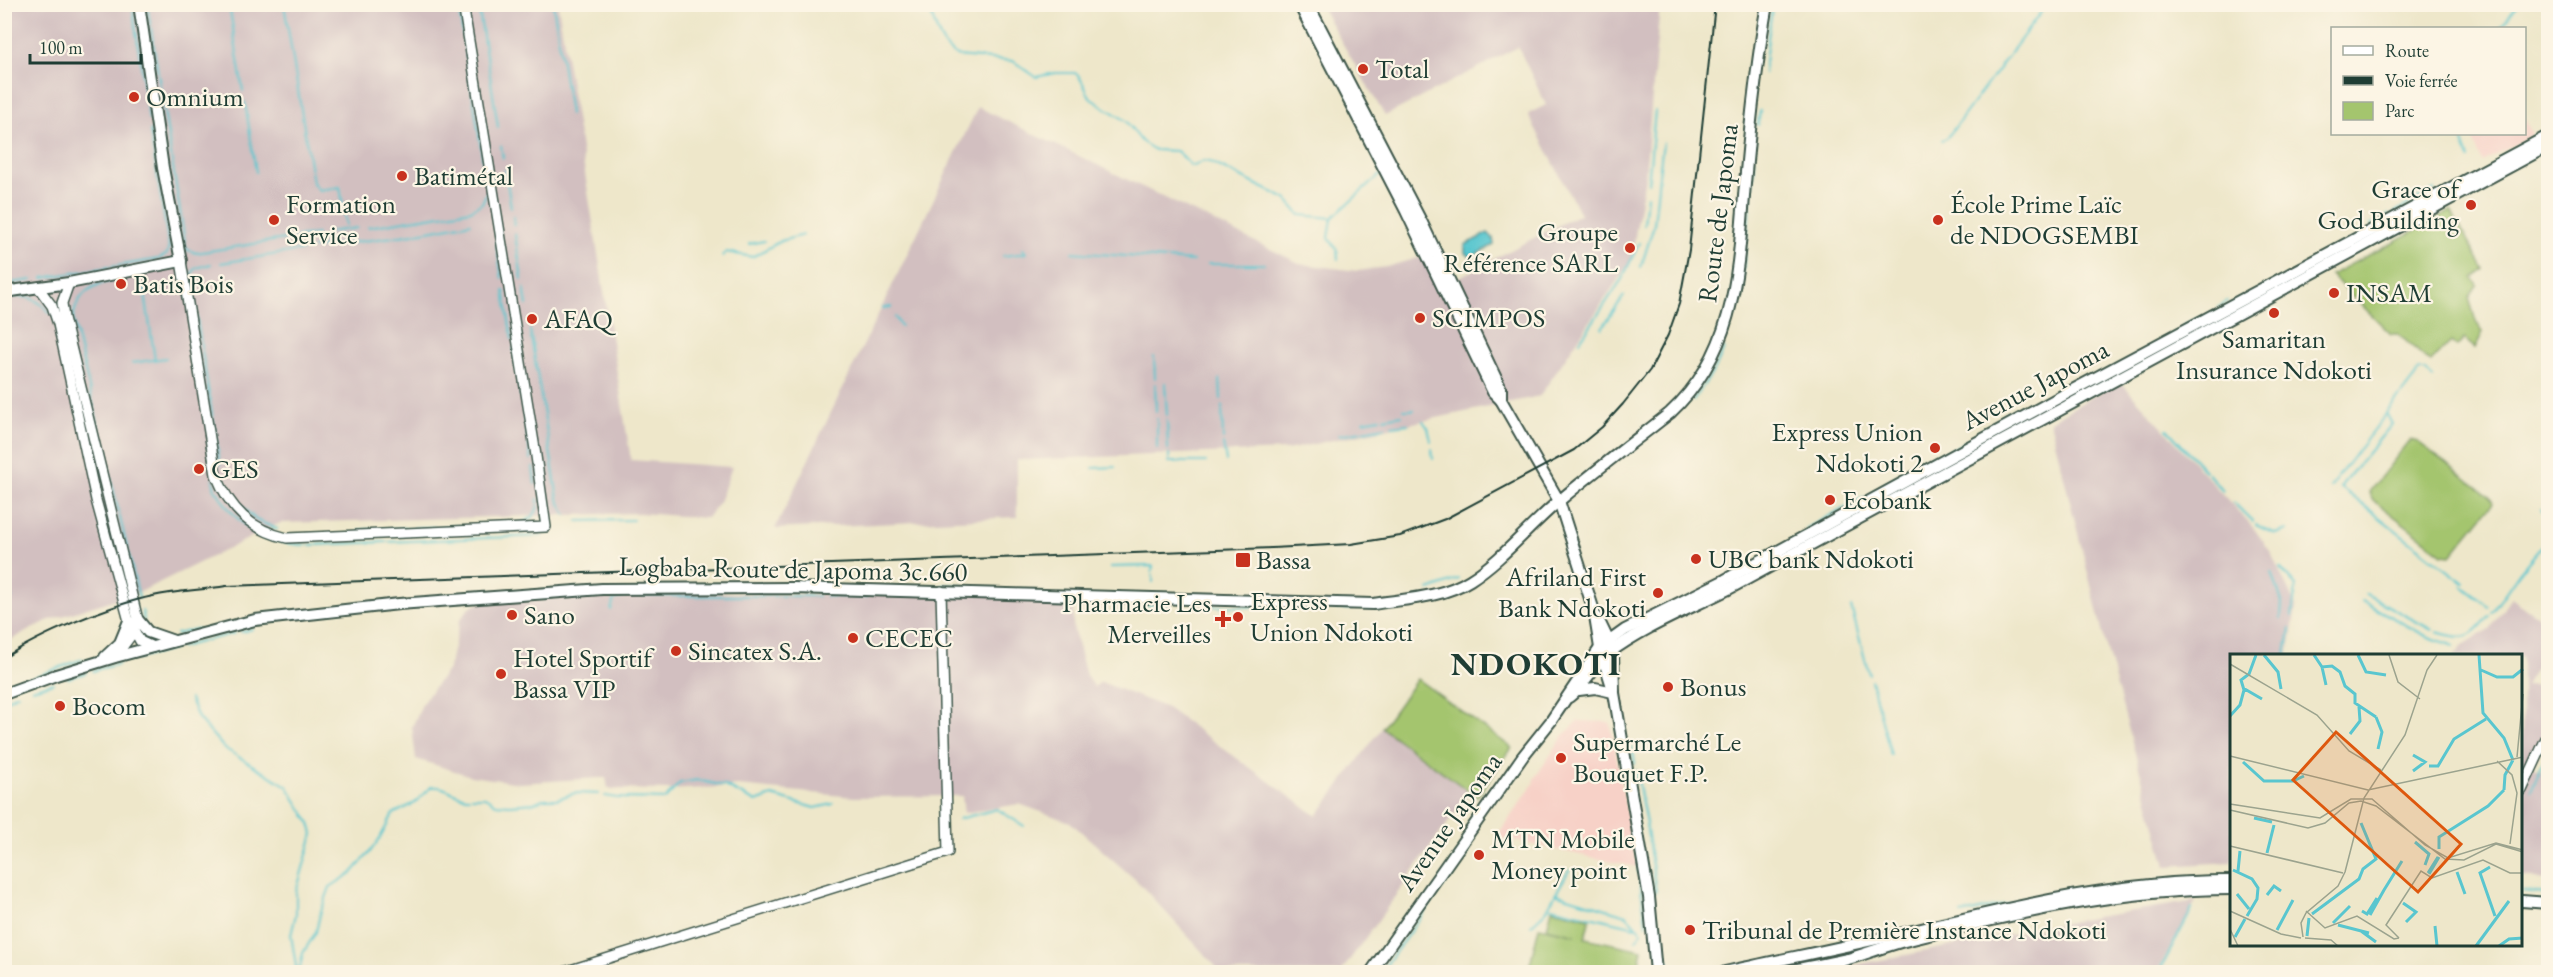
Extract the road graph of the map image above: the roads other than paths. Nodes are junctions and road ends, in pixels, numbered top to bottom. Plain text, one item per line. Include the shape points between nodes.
1 (139, 4) edge
2 (463, 4) edge
3 (1299, 4) edge
4 (1308, 4) edge
5 (1767, 4) edge
6 (2548, 136) edge
7 (2548, 146) edge
8 (1380, 153) junction
9 (181, 261) junction
10 (69, 283) junction
11 (38, 287) junction
12 (4, 292) edge
13 (1559, 501) junction
14 (941, 591) junction
15 (1595, 613) junction
16 (133, 621) junction
17 (1625, 630) junction
18 (134, 632) junction
19 (175, 641) junction
20 (1611, 645) junction
21 (153, 647) junction
22 (1601, 653) junction
23 (115, 657) junction
24 (97, 663) junction
25 (1579, 690) junction
26 (1614, 692) junction
27 (4, 694) edge
28 (1566, 699) junction
29 (2548, 734) edge
30 (2523, 788) edge
31 (2230, 881) edge
32 (2230, 889) edge
33 (2523, 894) edge
34 (2548, 896) edge
35 (2523, 901) edge
36 (2548, 903) edge
37 (564, 972) edge
38 (1371, 972) edge
39 (1656, 972) edge
40 (1725, 972) edge
41 (1781, 972) edge

1 - 9 main road
2 - 9 street via 546,527 287,538 269,534 250,523 235,510 216,475
3 - 8 main road
4 - 8 main road
5 - 13 main road, Route de Japoma via 1735,287 1720,343 1704,375 1686,398
6 - 17 main road, Avenue Japoma via 1725,580
7 - 20 main road, Avenue Japoma
8 - 13 main road via 1464,322 1493,392
9 - 10 main road
10 - 11 main road
10 - 16 street via 62,303 64,318
11 - 12 main road
11 - 16 street via 52,306 58,324 96,500
13 - 14 main road, Logbaba Route de Japoma 3c.660 via 1469,581 1430,595 1373,603
13 - 15 main road
14 - 19 main road, Logbaba Route de Japoma 3c.660 via 602,589 298,614 255,620
14 - 37 street via 948,852
15 - 17 main road
15 - 20 main road
15 - 22 main road
16 - 18 street
16 - 19 main road via 148,632
16 - 24 main road via 120,643
17 - 20 main road, Avenue Japoma
18 - 21 street via 143,644
18 - 23 street
19 - 21 main road, Logbaba Route de Japoma 3c.660
20 - 22 main road, Avenue Japoma
20 - 26 main road
21 - 23 main road, Logbaba Route de Japoma 3c.660
22 - 25 main road, Avenue Japoma
22 - 26 main road
22 - 28 main road, Avenue Japoma
23 - 24 main road, Logbaba Route de Japoma 3c.660
24 - 27 main road, Logbaba Route de Japoma 3c.660
25 - 26 main road
25 - 28 main road, Avenue Japoma
26 - 39 main road via 1649,897
28 - 38 main road, Avenue Japoma
29 - 30 street
31 - 40 main road via 2090,893
32 - 41 main road via 2171,892 2053,908
33 - 34 main road
35 - 36 main road

